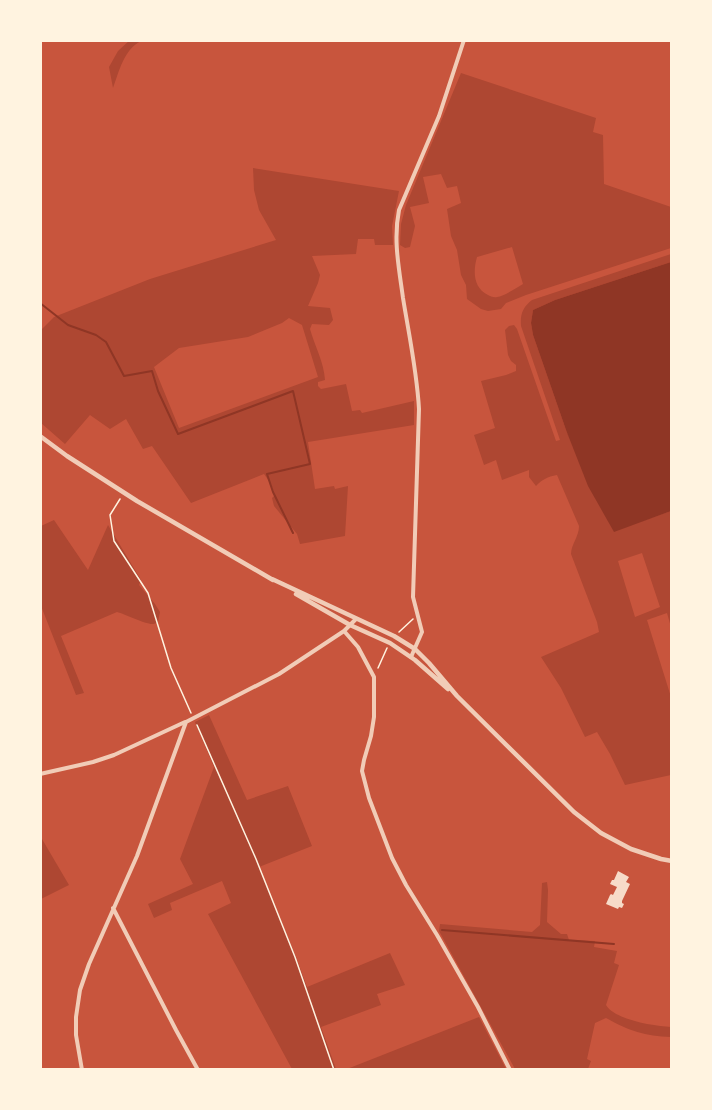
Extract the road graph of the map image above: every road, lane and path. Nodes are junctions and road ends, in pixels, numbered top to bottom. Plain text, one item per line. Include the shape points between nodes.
1 (464, 40) edge
2 (40, 435) edge
3 (124, 493) junction
4 (272, 579) junction
5 (356, 619) junction
6 (350, 625) junction
7 (344, 631) junction
8 (416, 650) junction
9 (411, 657) junction
10 (457, 696) junction
11 (194, 718) junction
12 (186, 722) junction
13 (40, 774) edge
14 (672, 861) edge
15 (113, 908) junction
16 (82, 1070) edge
17 (198, 1070) edge
18 (334, 1070) edge
19 (510, 1070) edge

1 - 8 street via 439,116 396,222 397,256 419,409 413,597 422,632
2 - 3 street
3 - 4 street
3 - 11 path via 110,515 114,541 148,593 171,668
4 - 5 street
4 - 6 street
5 - 6 street
5 - 8 street
6 - 7 street
6 - 9 street
7 - 11 street via 279,674
7 - 19 street via 374,677 374,717 362,771 369,798 392,858
8 - 9 street
8 - 10 street
9 - 10 street
10 - 14 street via 573,812 631,849
11 - 12 street
11 - 18 path via 295,957
12 - 13 street via 114,755
12 - 15 street via 137,856
15 - 16 street via 80,990 76,1035
15 - 17 street

